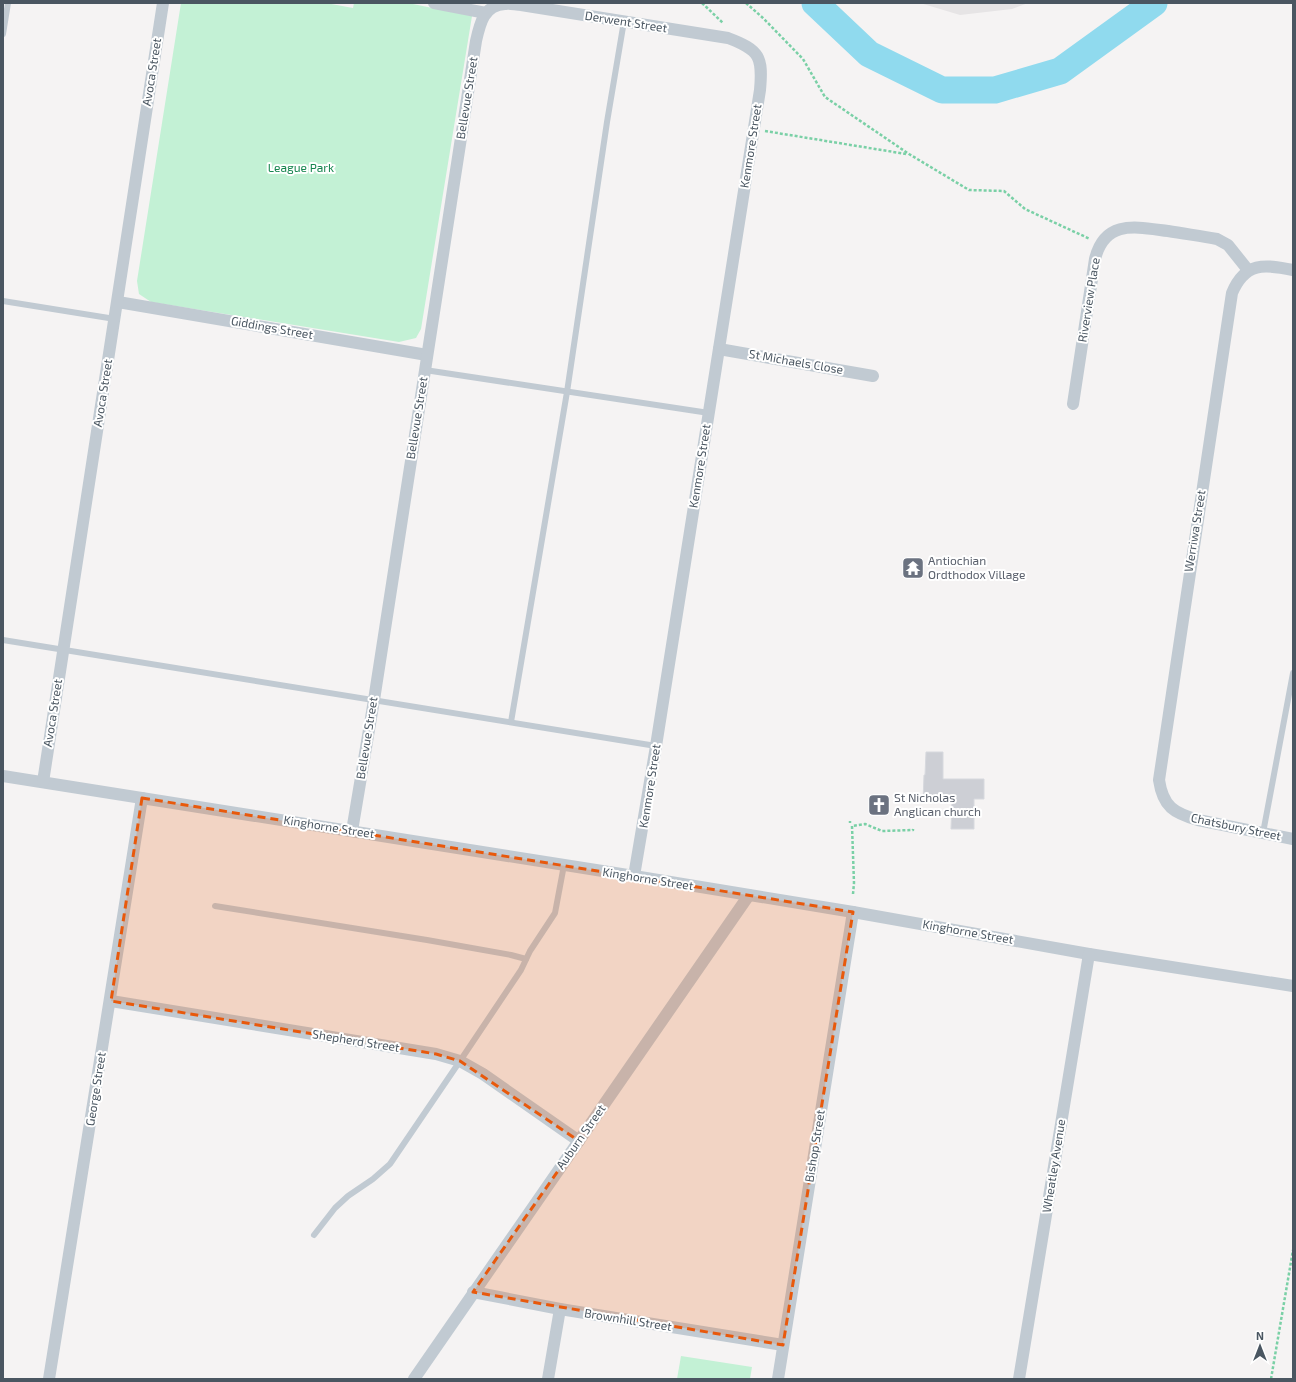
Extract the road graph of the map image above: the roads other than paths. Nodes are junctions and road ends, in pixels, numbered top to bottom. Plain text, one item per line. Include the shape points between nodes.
1 (8, 3) edge
2 (163, 3) edge
3 (434, 3) edge
4 (488, 11) junction
5 (624, 21) junction
6 (3, 34) edge
7 (758, 56) joint
8 (1248, 270) junction
9 (1293, 270) edge
10 (3, 301) edge
11 (118, 302) junction
12 (115, 319) junction
13 (718, 349) junction
14 (427, 355) junction
15 (425, 370) junction
16 (873, 376) dead end
17 (567, 392) junction
18 (1073, 404) dead end
19 (709, 413) junction
20 (3, 640) edge
21 (63, 650) junction
22 (1293, 673) edge
23 (374, 700) junction
24 (511, 722) junction
25 (656, 746) junction
26 (3, 776) edge
27 (43, 782) junction
28 (142, 798) junction
29 (1164, 798) joint
30 (352, 831) junction
31 (1262, 833) junction
32 (1293, 838) edge
33 (564, 865) junction
34 (634, 876) junction
35 (749, 895) junction
36 (215, 906) dead end
37 (853, 912) junction
38 (1089, 954) junction
39 (526, 959) junction
40 (1293, 986) edge
41 (110, 1001) junction
42 (460, 1061) junction
43 (579, 1141) junction
44 (314, 1235) dead end
45 (473, 1292) junction
46 (560, 1309) junction
47 (783, 1345) junction
48 (49, 1379) edge
49 (414, 1379) edge
50 (548, 1379) edge
51 (778, 1379) edge
52 (1019, 1379) edge

1 - 6 lane
2 - 11 street, Avoca Street
3 - 4 street
4 - 5 street, Derwent Street via 505,4 521,5
4 - 14 street, Bellevue Street via 480,24 476,41
5 - 7 street, Derwent Street via 728,38 746,44
5 - 17 lane
7 - 13 street, Kenmore Street via 762,71
8 - 9 street via 1265,266
8 - 18 street, Riverview Place via 1228,244 1213,238 1131,226 1113,232 1100,244 1095,259
8 - 29 street, Werriwa Street via 1236,284 1230,303 1159,772
10 - 12 lane
11 - 12 street, Avoca Street
11 - 14 street, Giddings Street
12 - 21 street, Avoca Street
13 - 16 street, St Michaels Close
13 - 19 street, Kenmore Street
14 - 15 street, Bellevue Street
15 - 17 lane
15 - 23 street, Bellevue Street
17 - 19 lane
17 - 24 lane
19 - 25 street, Kenmore Street
20 - 21 lane
21 - 23 lane
21 - 27 street, Avoca Street
22 - 31 lane
23 - 24 lane
23 - 30 street, Bellevue Street
24 - 25 lane
25 - 34 street, Kenmore Street
26 - 27 street, Kinghorne Street
27 - 28 street, Kinghorne Street
28 - 30 street, Kinghorne Street
28 - 41 street, George Street
29 - 31 street, Chatsbury Street via 1171,808 1184,816
30 - 33 street, Kinghorne Street
31 - 32 street, Chatsbury Street
33 - 34 street, Kinghorne Street
33 - 39 lane via 555,913
34 - 35 street, Kinghorne Street
35 - 37 street, Kinghorne Street
35 - 43 street, Auburn Street
36 - 39 lane via 427,940
37 - 38 street, Kinghorne Street
37 - 47 street, Bishop Street
38 - 40 street, Kinghorne Street
38 - 52 street, Wheatley Avenue
39 - 42 lane
41 - 42 street, Shepherd Street via 436,1054
41 - 48 street, George Street
42 - 43 street, Shepherd Street via 483,1074
42 - 44 lane via 390,1164 335,1208
43 - 45 street, Auburn Street
45 - 46 street, Brownhill Street
45 - 49 street, Auburn Street
46 - 47 street, Brownhill Street
46 - 50 street
47 - 51 street, Bishop Street

